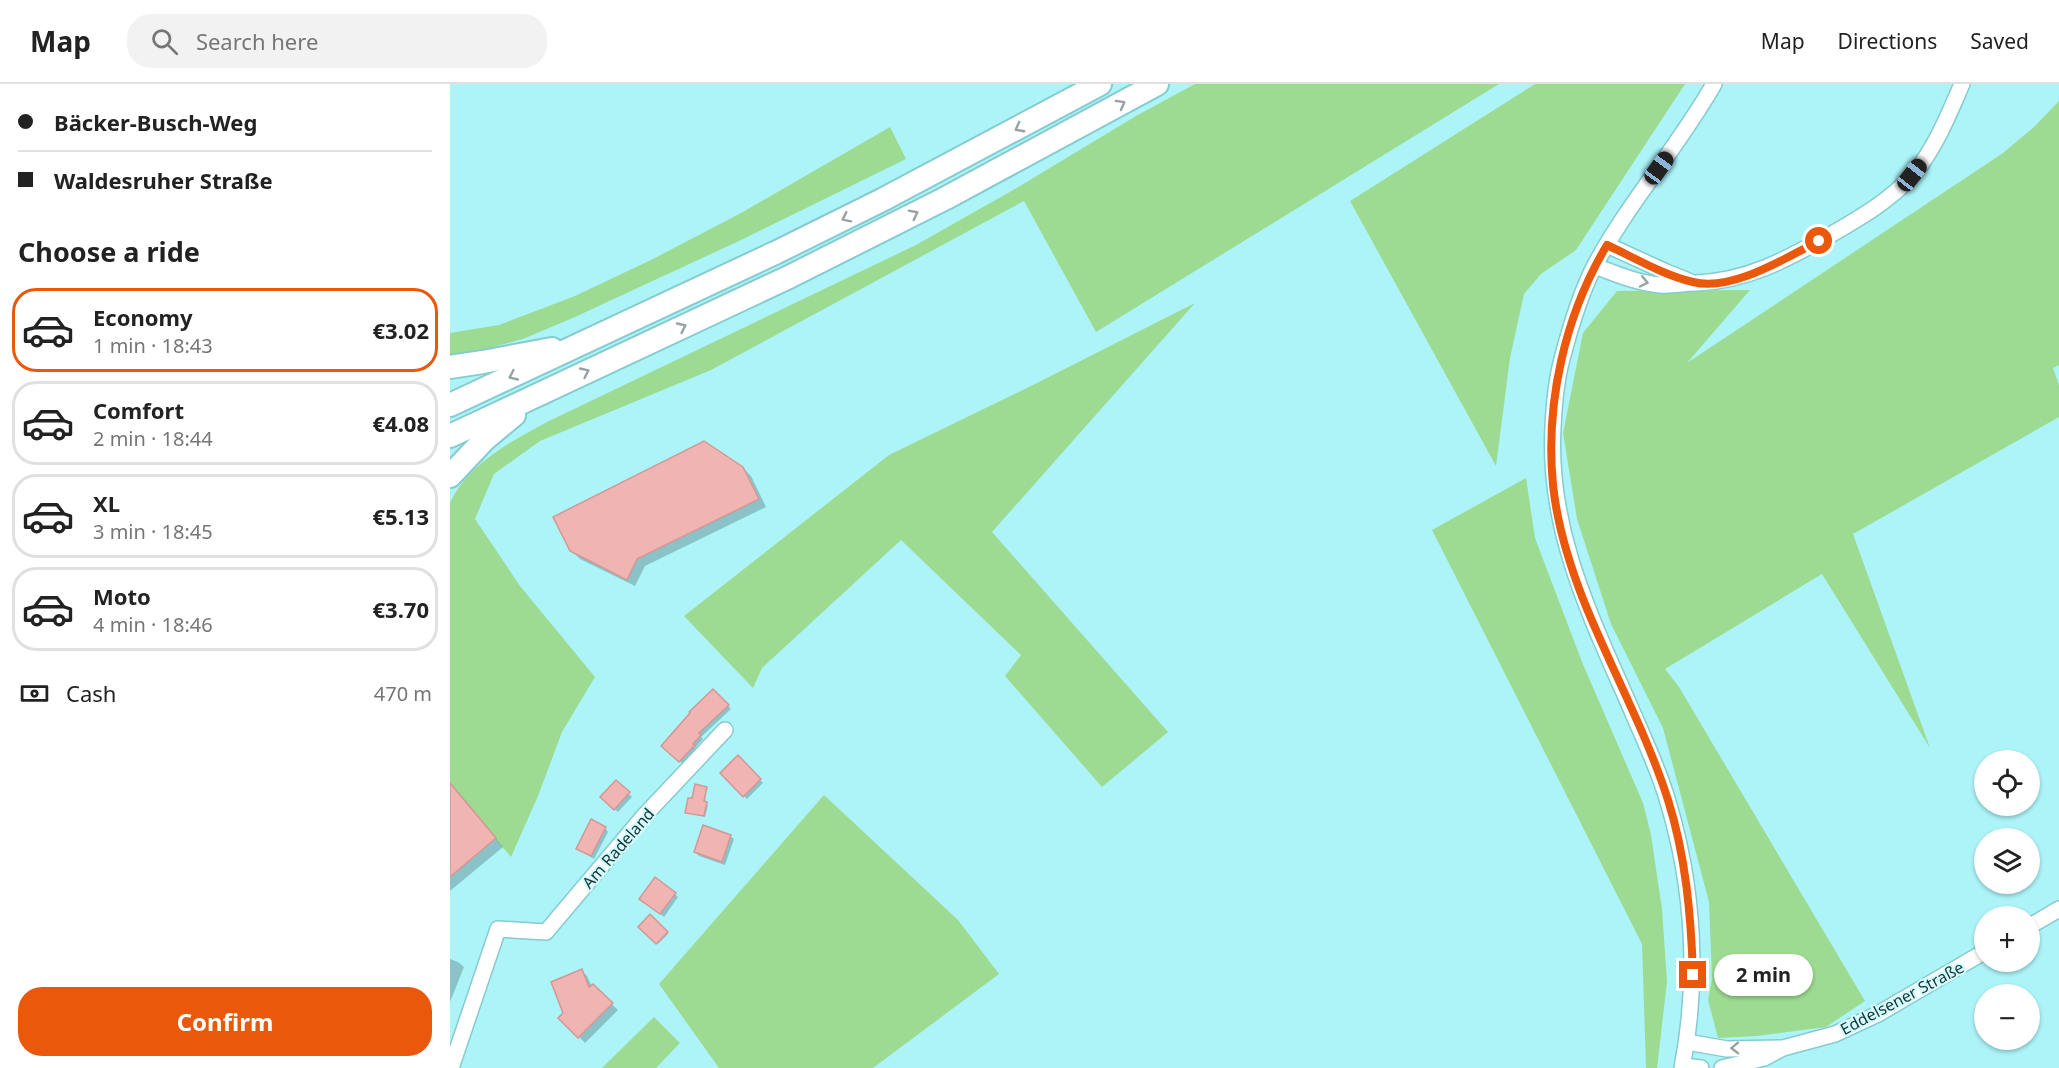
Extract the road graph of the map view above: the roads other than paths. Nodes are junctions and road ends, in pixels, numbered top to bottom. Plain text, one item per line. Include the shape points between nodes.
1 (1100, 84) edge
2 (1157, 84) edge
3 (1714, 84) edge
4 (1962, 84) edge
5 (1607, 245) junction
6 (1595, 266) junction
7 (1694, 283) junction
8 (585, 342) junction
9 (450, 367) edge
10 (542, 392) junction
11 (450, 405) edge
12 (450, 436) edge
13 (450, 476) edge
14 (725, 730) dead end
15 (2059, 909) edge
16 (2040, 920) edge
17 (1974, 958) edge
18 (1687, 1042) junction
19 (1783, 1048) junction
20 (1682, 1067) edge
21 (452, 1068) edge
22 (1701, 1068) edge
23 (1722, 1068) edge

1 -> 8 highway via 882,200
10 -> 2 highway via 789,277
3 - 5 street
4 - 7 street via 1940,135 1925,158 1895,193 1870,212 1755,273 1725,281
5 - 6 street
5 - 7 street
6 -> 7 street via 1649,283
6 - 18 street via 1561,362 1551,457 1554,487 1569,558 1655,764 1677,836 1691,933 1693,975
8 - 9 highway
8 -> 11 highway
10 - 12 highway
10 - 13 highway via 485,439
14 - 21 street, Am Radeland via 643,817 546,932 498,929
15 - 16 street
17 - 19 street, Eddelsener Straße via 1878,1014 1835,1034
19 -> 18 street, Eddelsener Straße via 1727,1049
18 - 20 street
19 - 23 street, Eddelsener Straße via 1764,1058
20 - 22 street

